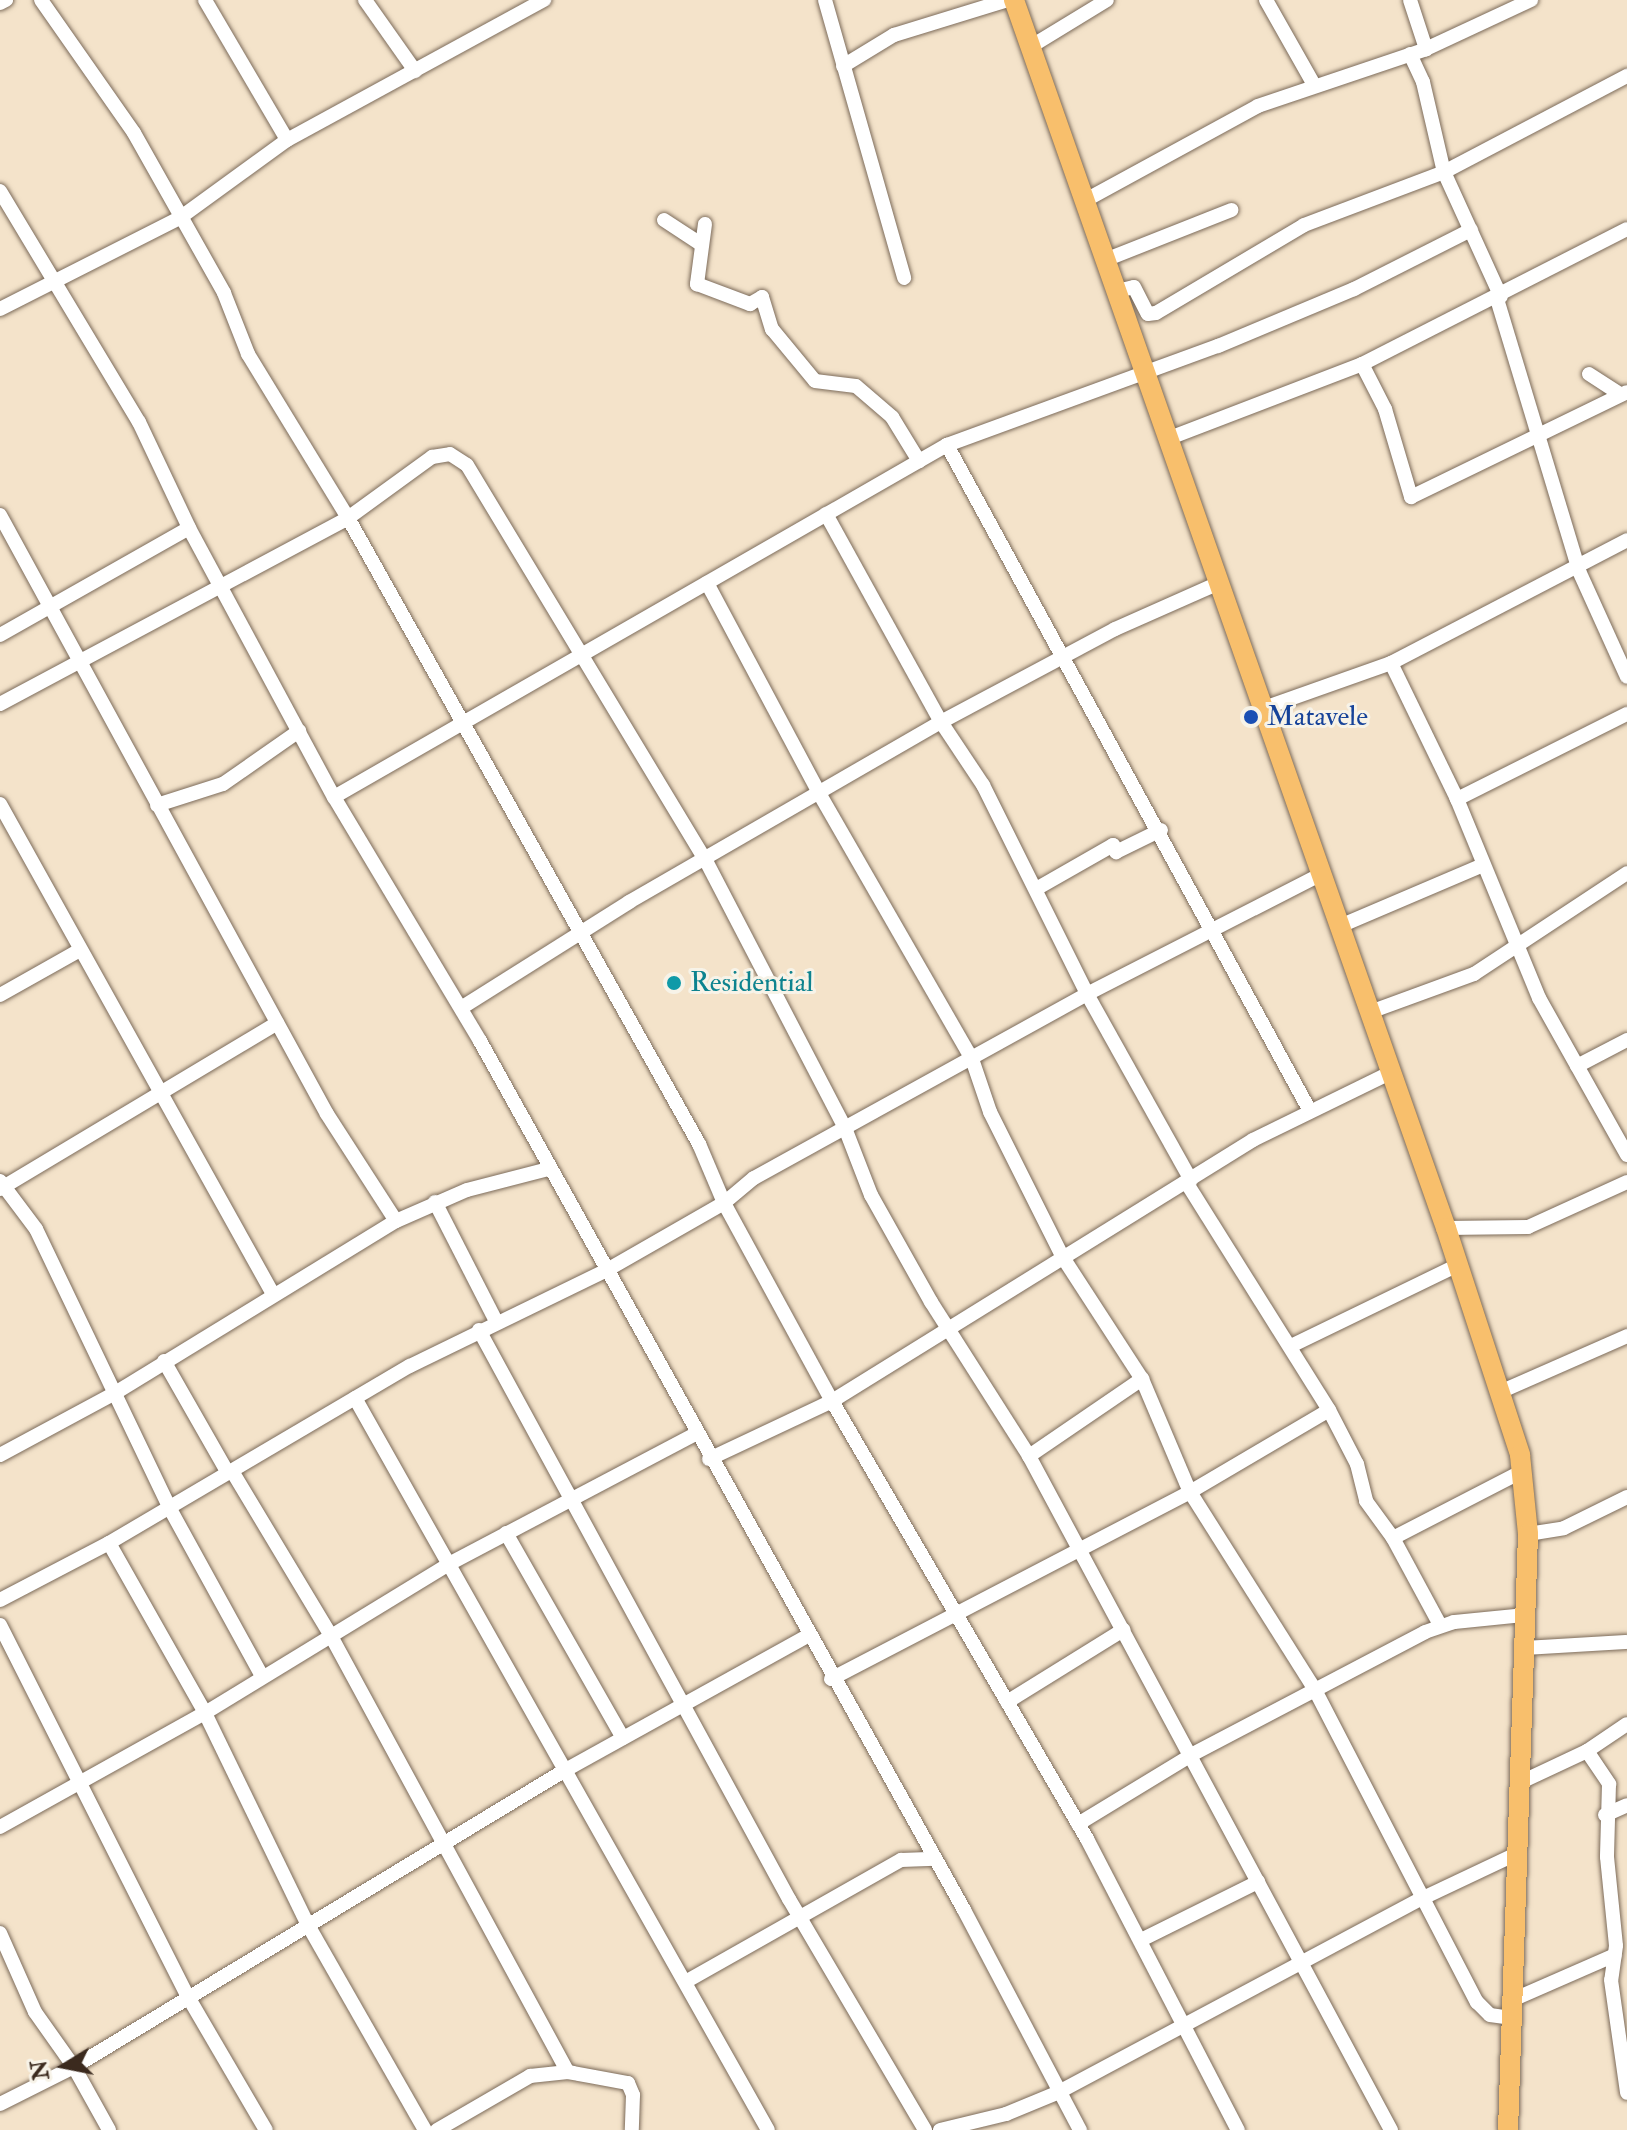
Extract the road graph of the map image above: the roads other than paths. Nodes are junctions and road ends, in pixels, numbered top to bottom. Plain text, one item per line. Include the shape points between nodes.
1 (6, 0) edge
2 (41, 0) edge
3 (205, 0) edge
4 (365, 0) edge
5 (544, 0) edge
6 (825, 0) edge
7 (1011, 0) edge
8 (1107, 0) edge
9 (1266, 0) edge
10 (1410, 0) edge
11 (1531, 0) edge
12 (0, 3) edge
13 (1030, 47) junction
14 (1426, 49) junction
15 (1410, 54) junction
16 (843, 66) junction
17 (415, 71) junction
18 (1627, 76) edge
19 (1314, 85) junction
20 (287, 140) junction
21 (1444, 172) junction
22 (0, 191) edge
23 (1084, 201) junction
24 (1231, 210) dead end
25 (181, 217) junction
26 (664, 220) dead end
27 (705, 224) dead end
28 (1627, 229) edge
29 (1471, 230) junction
30 (702, 245) junction
31 (1105, 260) junction
32 (904, 278) dead end
33 (54, 283) junction
34 (1117, 291) junction
35 (1499, 298) junction
36 (0, 309) edge
37 (1362, 364) junction
38 (1145, 374) junction
39 (1589, 374) dead end
40 (1624, 393) edge
41 (1537, 436) junction
42 (1167, 439) junction
43 (947, 445) junction
44 (919, 461) junction
45 (826, 514) junction
46 (0, 515) edge
47 (348, 518) junction
48 (189, 528) junction
49 (1627, 540) edge
50 (1577, 565) junction
51 (707, 583) junction
52 (1219, 583) junction
53 (222, 587) junction
54 (45, 606) junction
55 (0, 635) edge
56 (583, 651) junction
57 (1623, 654) edge
58 (1063, 656) junction
59 (79, 661) junction
60 (1391, 663) junction
61 (1627, 677) edge
62 (0, 704) edge
63 (1264, 708) junction
64 (1627, 714) edge
65 (459, 722) junction
66 (941, 722) junction
67 (296, 738) junction
68 (819, 793) junction
69 (334, 797) junction
70 (1457, 799) junction
71 (0, 804) edge
72 (157, 805) junction
73 (1161, 830) junction
74 (705, 859) junction
75 (1481, 866) junction
76 (1627, 873) edge
77 (1322, 874) junction
78 (1036, 889) junction
79 (1340, 926) junction
80 (1214, 931) junction
81 (578, 935) junction
82 (1517, 943) junction
83 (80, 950) junction
84 (1087, 994) junction
85 (0, 995) edge
86 (461, 1008) junction
87 (1370, 1012) junction
88 (277, 1023) junction
89 (1627, 1040) edge
90 (972, 1059) junction
91 (1577, 1066) junction
92 (1390, 1073) junction
93 (160, 1094) junction
94 (1310, 1111) junction
95 (845, 1128) junction
96 (1627, 1155) edge
97 (548, 1169) junction
98 (1189, 1181) junction
99 (1627, 1182) edge
100 (1, 1186) edge
101 (435, 1202) junction
102 (724, 1203) junction
103 (396, 1221) junction
104 (1446, 1228) junction
105 (1062, 1256) junction
106 (1458, 1265) junction
107 (607, 1270) junction
108 (273, 1294) junction
109 (496, 1321) junction
110 (952, 1328) junction
111 (479, 1330) junction
112 (1627, 1336) edge
113 (1291, 1346) junction
114 (164, 1361) junction
115 (1142, 1379) junction
116 (1502, 1391) junction
117 (115, 1393) junction
118 (355, 1398) junction
119 (832, 1401) junction
120 (1329, 1410) junction
121 (695, 1434) junction
122 (0, 1455) edge
123 (1029, 1456) junction
124 (709, 1459) junction
125 (1523, 1471) junction
126 (230, 1472) junction
127 (1190, 1492) junction
128 (1627, 1497) edge
129 (570, 1498) junction
130 (169, 1507) junction
131 (506, 1533) junction
132 (1528, 1534) junction
133 (1393, 1538) junction
134 (109, 1543) junction
135 (1079, 1550) junction
136 (447, 1565) junction
137 (0, 1600) edge
138 (953, 1612) junction
139 (1524, 1615) junction
140 (0, 1625) edge
141 (1440, 1625) junction
142 (1123, 1630) junction
143 (331, 1636) junction
144 (807, 1636) junction
145 (1626, 1646) edge
146 (1523, 1648) junction
147 (262, 1676) junction
148 (831, 1679) junction
149 (1315, 1690) junction
150 (1007, 1702) junction
151 (687, 1704) junction
152 (205, 1713) junction
153 (1627, 1724) edge
154 (623, 1738) junction
155 (1587, 1751) junction
156 (1193, 1754) junction
157 (562, 1772) junction
158 (78, 1781) junction
159 (1519, 1783) junction
160 (1627, 1805) edge
161 (1605, 1815) junction
162 (1078, 1824) junction
163 (0, 1827) edge
164 (442, 1846) junction
165 (1516, 1854) junction
166 (935, 1859) junction
167 (1258, 1882) junction
168 (1423, 1898) junction
169 (801, 1917) junction
170 (308, 1925) junction
171 (0, 1933) edge
172 (1141, 1940) junction
173 (1619, 1948) edge
174 (1301, 1967) junction
175 (687, 1981) junction
176 (187, 1995) junction
177 (1511, 2009) junction
178 (1623, 2026) edge
179 (1182, 2029) junction
180 (74, 2067) junction
181 (568, 2072) junction
182 (1059, 2092) junction
183 (1627, 2093) edge
184 (0, 2104) edge
185 (109, 2130) edge
186 (266, 2130) edge
187 (425, 2130) edge
188 (437, 2130) edge
189 (632, 2130) edge
190 (768, 2130) edge
191 (925, 2130) edge
192 (940, 2130) edge
193 (1080, 2130) edge
194 (1238, 2130) edge
195 (1391, 2130) edge
196 (1508, 2130) edge

1 - 12 street
2 - 25 street via 108,92
3 - 20 street
4 - 17 street
5 - 17 street
6 - 16 street
7 - 13 highway
7 - 16 street via 894,35
8 - 13 street
9 - 19 street
10 - 14 street
11 - 14 street
13 - 23 highway
14 - 15 street
15 - 19 street
15 - 21 street via 1423,82
16 - 32 street
17 - 20 street
18 - 21 street
19 - 23 street via 1258,106
20 - 25 street
21 - 29 street
21 - 34 street via 1304,225 1156,313 1148,314 1134,287
22 - 33 street
23 - 31 highway
24 - 31 street
25 - 33 street
25 - 47 street via 224,293 248,354
26 - 30 street
27 - 30 street
28 - 35 street
29 - 35 street
29 - 38 street via 1354,289
30 - 44 street via 697,284 750,304 762,297 772,329 815,381 856,386 892,417
31 - 34 highway
33 - 36 street
33 - 48 street via 161,463
34 - 38 highway
35 - 37 street
35 - 41 street
37 - 41 street via 1385,409 1411,497
37 - 42 street
38 - 42 highway
38 - 43 street
39 - 40 street
40 - 41 street
41 - 50 street
42 - 52 highway
43 - 44 street
43 - 58 street
44 - 45 street
45 - 51 street
45 - 66 street
46 - 54 street
47 - 53 street
47 - 56 street via 432,457 459,458
47 - 65 street
48 - 53 street
48 - 54 street
49 - 50 street
50 - 57 street
50 - 60 street
51 - 56 street
51 - 68 street
52 - 58 street
52 - 63 highway
53 - 59 street via 178,605
53 - 67 street
54 - 55 street
54 - 59 street
56 - 65 street
56 - 74 street
57 - 61 street
58 - 66 street
58 - 73 street
59 - 62 street
59 - 72 street
60 - 63 street
60 - 70 street
63 - 77 highway
64 - 70 street
65 - 69 street
65 - 81 street
66 - 68 street
66 - 78 street via 983,785
67 - 69 street
67 - 72 street via 223,784
68 - 74 street
68 - 90 street
69 - 86 street
70 - 75 street
71 - 83 street
72 - 88 street
73 - 78 street via 1116,852 1113,845
73 - 80 street
74 - 81 street
74 - 95 street
75 - 79 street
75 - 82 street
76 - 82 street
77 - 79 highway
77 - 80 street
78 - 84 street
79 - 87 highway
80 - 84 street
80 - 94 street
81 - 86 street
81 - 102 street via 699,1144
82 - 87 street via 1474,974
82 - 91 street via 1539,998
83 - 85 street
83 - 93 street
84 - 90 street
84 - 98 street
86 - 97 street
87 - 92 highway
88 - 93 street
88 - 103 street
89 - 91 street
90 - 95 street
90 - 105 street via 990,1112
91 - 96 street
92 - 94 street
92 - 104 highway
93 - 100 street
93 - 108 street
94 - 98 street
95 - 102 street via 754,1178
95 - 110 street via 871,1195 931,1302
97 - 101 street
97 - 107 street
98 - 105 street
98 - 113 street
99 - 104 street via 1528,1227
100 - 117 street via 36,1229
101 - 103 street
101 - 109 street
102 - 107 street
102 - 119 street
103 - 108 street
104 - 106 highway
105 - 110 street
105 - 115 street
106 - 113 street
106 - 116 highway
107 - 109 street
107 - 121 street
108 - 114 street
109 - 111 street
110 - 119 street
110 - 123 street
111 - 118 street
111 - 129 street
112 - 116 street
113 - 120 street
114 - 117 street
114 - 126 street
115 - 123 street
115 - 127 street
116 - 125 highway
117 - 122 street
117 - 130 street
118 - 126 street
118 - 136 street
119 - 124 street
119 - 138 street
120 - 127 street
120 - 133 street via 1357,1464 1366,1501
121 - 124 street
121 - 129 street
123 - 135 street
124 - 144 street
125 - 132 highway
125 - 133 street
126 - 130 street
126 - 143 street
127 - 135 street
127 - 149 street
128 - 132 street via 1575,1524
129 - 131 street
129 - 151 street
130 - 134 street
130 - 147 street
131 - 136 street
131 - 154 street
132 - 139 highway
133 - 141 street
134 - 137 street
134 - 152 street
135 - 138 street
135 - 142 street
136 - 143 street
136 - 157 street
138 - 148 street
138 - 150 street
139 - 141 street
139 - 146 highway
140 - 158 street
141 - 149 street
142 - 150 street
142 - 156 street
143 - 147 street
143 - 164 street
144 - 148 street
144 - 151 street
145 - 146 street
146 - 159 highway
147 - 152 street
148 - 166 street
149 - 156 street
149 - 168 street
150 - 162 street
151 - 154 street
151 - 169 street
152 - 158 street
152 - 170 street
153 - 155 street
154 - 157 street
155 - 159 street
155 - 161 street via 1609,1784
156 - 162 street
156 - 167 street
157 - 164 street
157 - 175 street
158 - 163 street
158 - 176 street
159 - 165 highway
160 - 161 street
161 - 173 street
162 - 172 street
164 - 170 street
164 - 181 street
165 - 168 street
165 - 177 highway
166 - 169 street via 901,1860
166 - 182 street
167 - 172 street
167 - 174 street
168 - 174 street
168 - 177 street via 1485,2012
169 - 175 street
169 - 191 street
170 - 176 street
170 - 187 street
171 - 180 street via 35,2012
172 - 179 street
173 - 177 street
173 - 178 street via 1611,1980
174 - 179 street
174 - 195 street
175 - 190 street
176 - 180 street
176 - 186 street
177 - 196 highway
178 - 183 street
179 - 182 street
179 - 194 street
180 - 184 street
180 - 185 street
181 - 188 street via 530,2076
181 - 189 street via 628,2083 635,2113
182 - 192 street via 1006,2114
182 - 193 street

